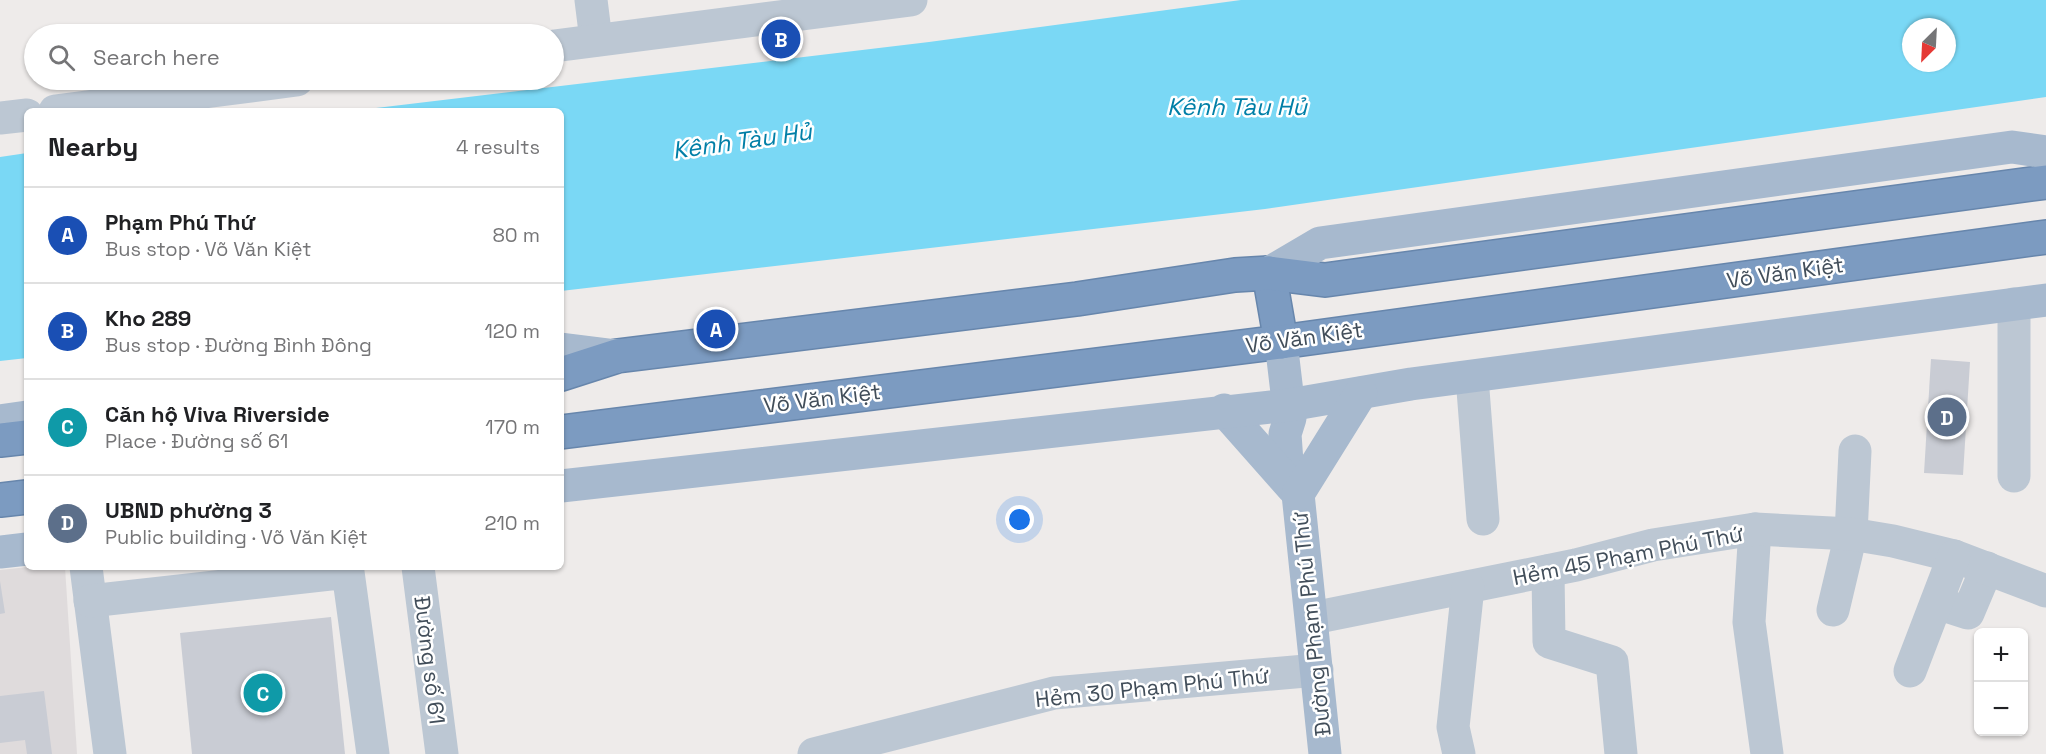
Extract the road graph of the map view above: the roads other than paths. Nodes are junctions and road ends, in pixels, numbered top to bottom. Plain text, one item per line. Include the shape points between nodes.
1 (591, 0) edge
2 (911, 0) edge
3 (596, 40) junction
4 (564, 45) edge
5 (219, 90) edge
6 (79, 108) edge
7 (24, 115) edge
8 (0, 118) edge
9 (2046, 128) edge
10 (2012, 147) junction
11 (2046, 152) edge
12 (2046, 182) edge
13 (2046, 237) edge
14 (1269, 273) junction
15 (2046, 300) edge
16 (2014, 304) junction
17 (1281, 342) junction
18 (564, 349) edge
19 (617, 356) junction
20 (564, 373) edge
21 (1472, 377) junction
22 (1362, 393) junction
23 (1224, 410) junction
24 (1290, 411) junction
25 (24, 417) edge
26 (0, 421) edge
27 (564, 432) edge
28 (24, 437) edge
29 (0, 440) edge
30 (1855, 451) dead end
31 (2014, 476) dead end
32 (564, 486) edge
33 (1298, 494) junction
34 (24, 497) edge
35 (0, 500) edge
36 (1483, 519) dead end
37 (1755, 529) junction
38 (1851, 534) junction
39 (24, 549) edge
40 (0, 552) edge
41 (1954, 556) junction
42 (1987, 568) junction
43 (86, 570) edge
44 (418, 570) edge
45 (1548, 571) junction
46 (1468, 587) junction
47 (2046, 591) edge
48 (90, 601) junction
49 (1937, 603) junction
50 (1833, 610) dead end
51 (1312, 618) junction
52 (1317, 670) junction
53 (1910, 671) dead end
54 (110, 754) edge
55 (373, 754) edge
56 (442, 754) edge
57 (814, 754) edge
58 (1325, 754) edge
59 (1459, 754) edge
60 (1621, 754) edge
61 (1767, 754) edge

1 - 3 street
2 - 3 street
3 - 4 street
5 - 6 street
7 - 8 street
9 - 10 main road
10 - 11 main road
10 - 14 main road via 1320,243
12 - 14 highway via 1325,280
13 - 17 highway, Võ Văn Kiệt
14 - 17 highway
14 - 19 highway
15 - 16 main road
16 - 21 main road
16 - 31 street
17 - 24 main road, Đường Phạm Phú Thứ
17 - 27 highway, Võ Văn Kiệt
18 - 19 main road
19 - 20 highway
21 - 22 main road
21 - 36 street
22 - 24 main road
22 - 33 main road
23 - 24 main road
23 - 32 main road
23 - 33 main road
24 - 33 main road, Đường Phạm Phú Thứ via 1301,432 1304,476
25 - 26 main road
28 - 29 highway
30 - 38 street
33 - 51 main road, Đường Phạm Phú Thứ
34 - 35 highway
37 - 38 street, Hẻm 45 Phạm Phú Thứ
37 - 45 street, Hẻm 45 Phạm Phú Thứ via 1653,545
37 - 61 street via 1749,622
38 - 41 street, Hẻm 45 Phạm Phú Thứ
38 - 50 street
39 - 40 main road
41 - 42 street, Hẻm 45 Phạm Phú Thứ
41 - 49 street
42 - 47 street, Hẻm 45 Phạm Phú Thứ
42 - 49 street via 1968,613
43 - 48 street
44 - 56 street, Đường số 61
45 - 46 street, Hẻm 45 Phạm Phú Thứ
45 - 60 street via 1549,642 1612,662
46 - 51 street, Hẻm 45 Phạm Phú Thứ
46 - 59 street via 1453,727
48 - 54 street
48 - 55 street via 348,572
49 - 53 street
51 - 52 main road, Đường Phạm Phú Thứ
52 - 57 street, Hẻm 30 Phạm Phú Thứ via 1054,693
52 - 58 main road, Đường Phạm Phú Thứ

